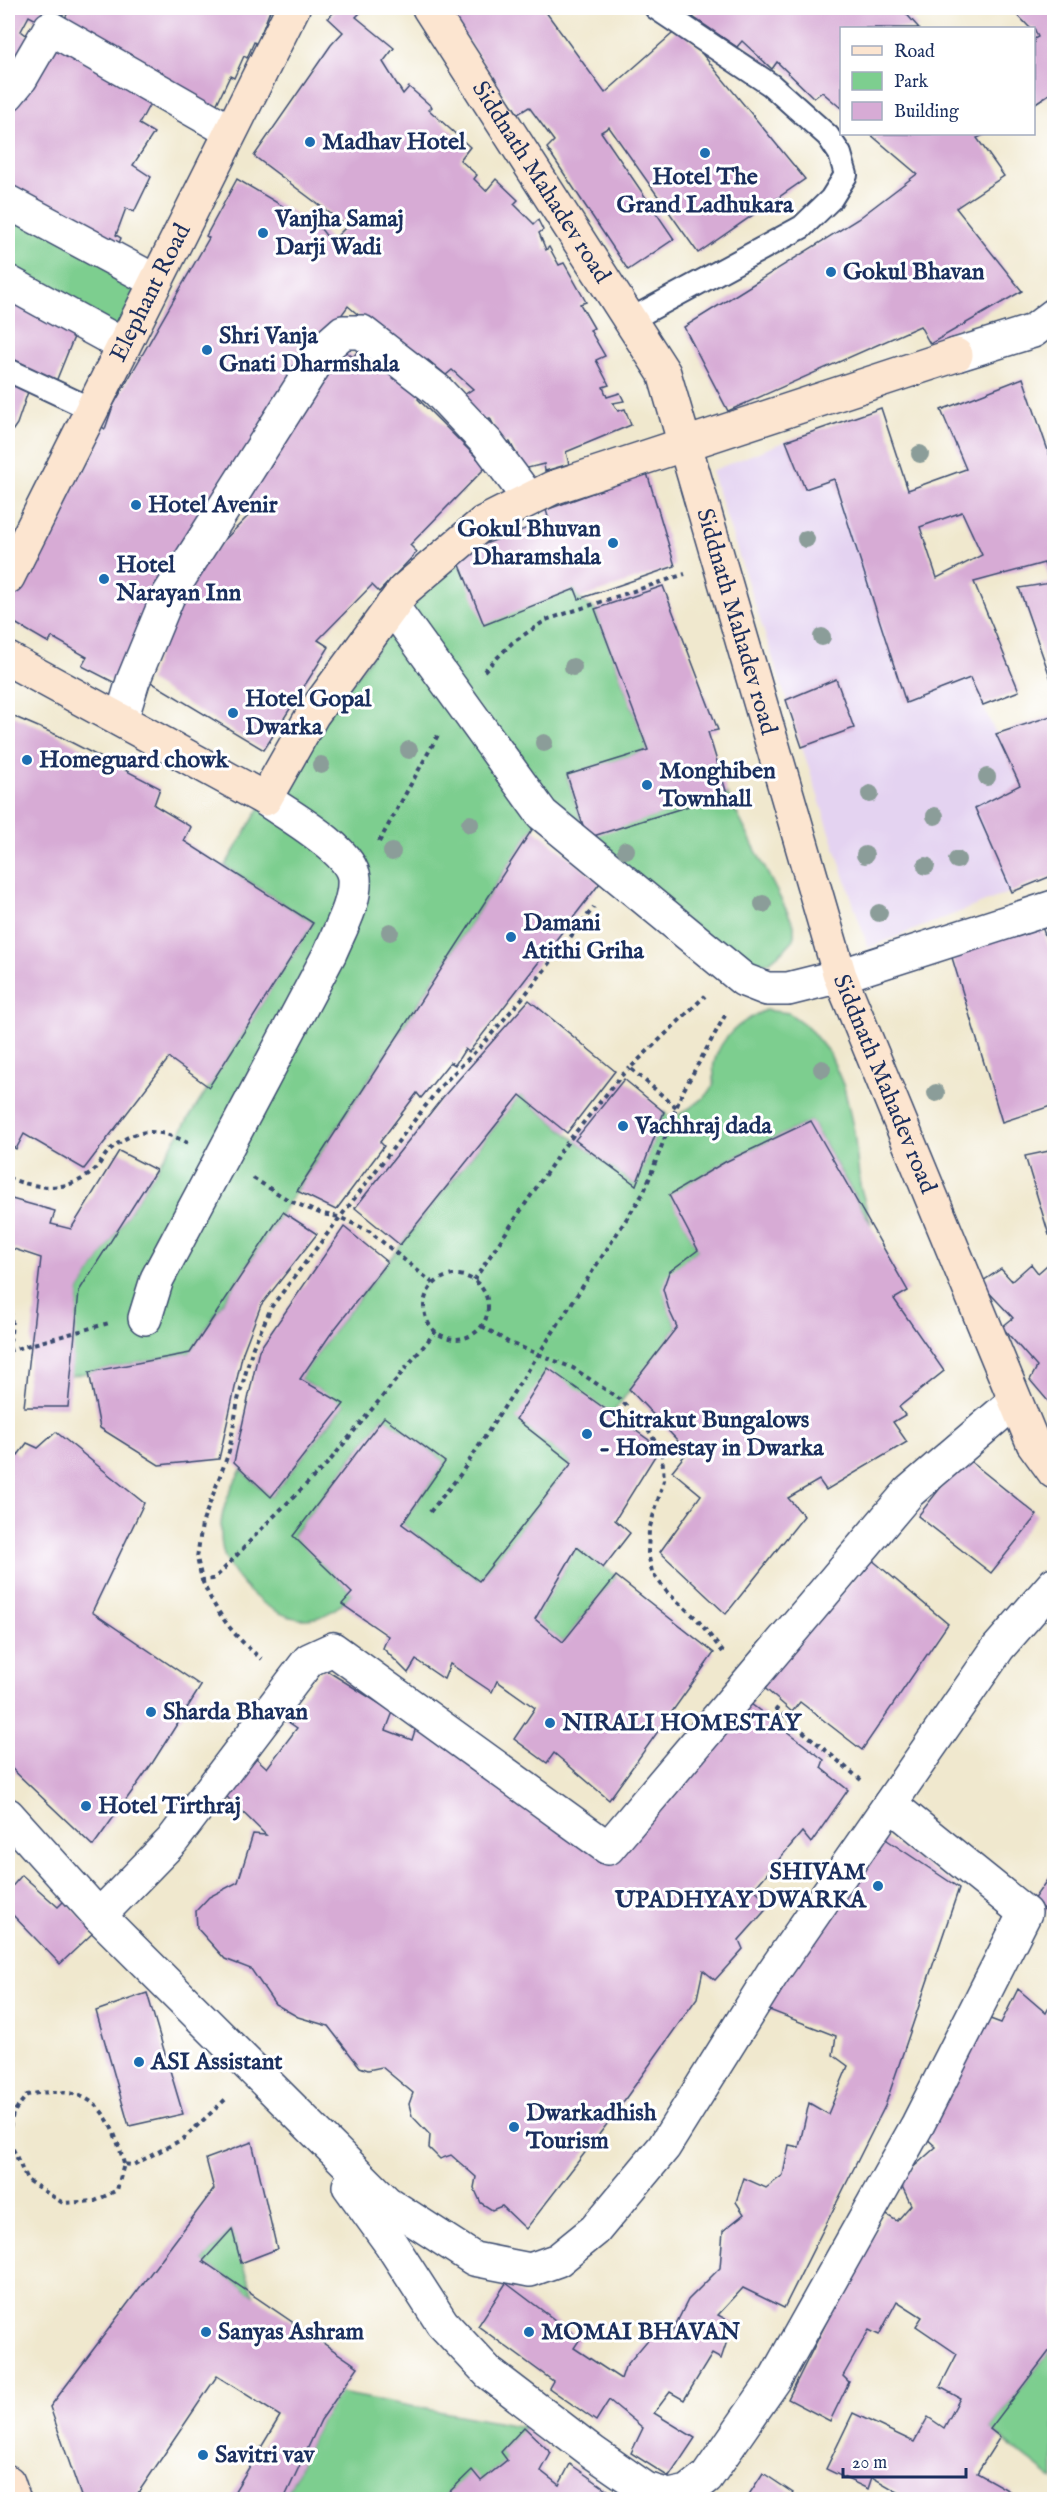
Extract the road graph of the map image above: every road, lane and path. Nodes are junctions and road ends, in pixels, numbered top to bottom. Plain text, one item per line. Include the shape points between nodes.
1 (293, 8) edge
2 (429, 8) edge
3 (656, 8) edge
4 (55, 18) edge
5 (8, 93) edge
6 (230, 131) junction
7 (8, 202) edge
8 (8, 282) edge
9 (155, 282) junction
10 (1054, 315) edge
11 (630, 320) junction
12 (123, 345) junction
13 (956, 355) joint
14 (8, 370) edge
15 (91, 409) junction
16 (685, 446) junction
17 (530, 499) junction
18 (8, 576) edge
19 (392, 606) junction
20 (8, 659) edge
21 (121, 720) junction
22 (265, 799) junction
23 (618, 877) junction
24 (1054, 907) edge
25 (840, 976) junction
26 (744, 980) junction
27 (630, 1068) junction
28 (676, 1107) junction
29 (474, 1280) junction
30 (8, 1302) edge
31 (145, 1318) joint
32 (482, 1326) junction
33 (436, 1331) junction
34 (8, 1351) edge
35 (541, 1353) junction
36 (8, 1356) edge
37 (1015, 1401) junction
38 (1050, 1456) edge
39 (430, 1512) dead end
40 (202, 1580) junction
41 (1054, 1584) edge
42 (292, 1682) junction
43 (747, 1682) junction
44 (890, 1804) junction
45 (8, 1815) edge
46 (99, 1916) junction
47 (255, 2071) junction
48 (295, 2112) junction
49 (124, 2164) junction
50 (8, 2482) edge
51 (14, 2499) edge

1 - 6 main road, Elephant Road
2 - 11 main road, Siddnath Mahadev road
3 - 11 lane via 771,85 828,136 840,154 846,175 831,199 802,227
4 - 5 street via 21,78
4 - 6 street
6 - 9 main road, Elephant Road
7 - 9 street
8 - 12 street
9 - 12 main road, Elephant Road
10 - 13 street via 1032,331
11 - 16 main road, Siddnath Mahadev road via 664,373
12 - 15 main road, Elephant Road
13 - 16 main road
14 - 15 lane
15 - 18 main road, Elephant Road
16 - 17 main road via 552,488
16 - 25 main road, Siddnath Mahadev road
17 - 19 main road via 483,523 404,590
17 - 21 street via 488,444 436,390 362,332 343,332 326,347 168,596
19 - 22 main road via 313,714
19 - 23 street via 542,814
20 - 21 main road
21 - 22 main road
22 - 31 street via 336,847 354,876 352,899 330,953 157,1279
23 - 26 street
23 - 40 path via 524,996 440,1087 272,1306 253,1347 229,1452 202,1524 197,1557
24 - 25 street
25 - 26 street via 788,989 766,989
25 - 37 main road, Siddnath Mahadev road
26 - 27 path via 720,981
26 - 28 path
27 - 28 path
27 - 29 path via 563,1148
28 - 35 path via 644,1192
29 - 32 path via 488,1306
29 - 33 path via 453,1275 434,1284 428,1292 425,1312
30 - 34 path
31 - 34 path via 109,1323
32 - 33 path via 464,1337 454,1338
32 - 35 path via 508,1342
33 - 40 path via 328,1463 221,1572 213,1579
34 - 36 path
35 - 39 path via 460,1475
35 - 43 path via 573,1368 621,1400 648,1429 662,1454 664,1480 649,1530 652,1572 697,1619
37 - 38 main road, Siddnath Mahadev road via 1033,1443
37 - 43 street via 909,1492
40 - 42 path via 213,1606 248,1649
41 - 44 street via 998,1648
42 - 43 street via 309,1660 333,1650 608,1848
42 - 46 street via 172,1841
43 - 44 path
44 - 48 street via 772,1974 664,2147 596,2230 558,2260 530,2270 474,2259 386,2202
44 - 48 street via 1024,1912 918,2124 775,2379 707,2477 688,2492 669,2496 646,2489 489,2373 442,2323 391,2244
45 - 46 street
46 - 47 street
47 - 48 street
47 - 49 path via 183,2139 133,2165
49 - 49 path via 117,2190 95,2201 63,2203 27,2180 8,2138 14,2113 27,2095 51,2090 81,2095 104,2112 118,2140
50 - 51 main road

